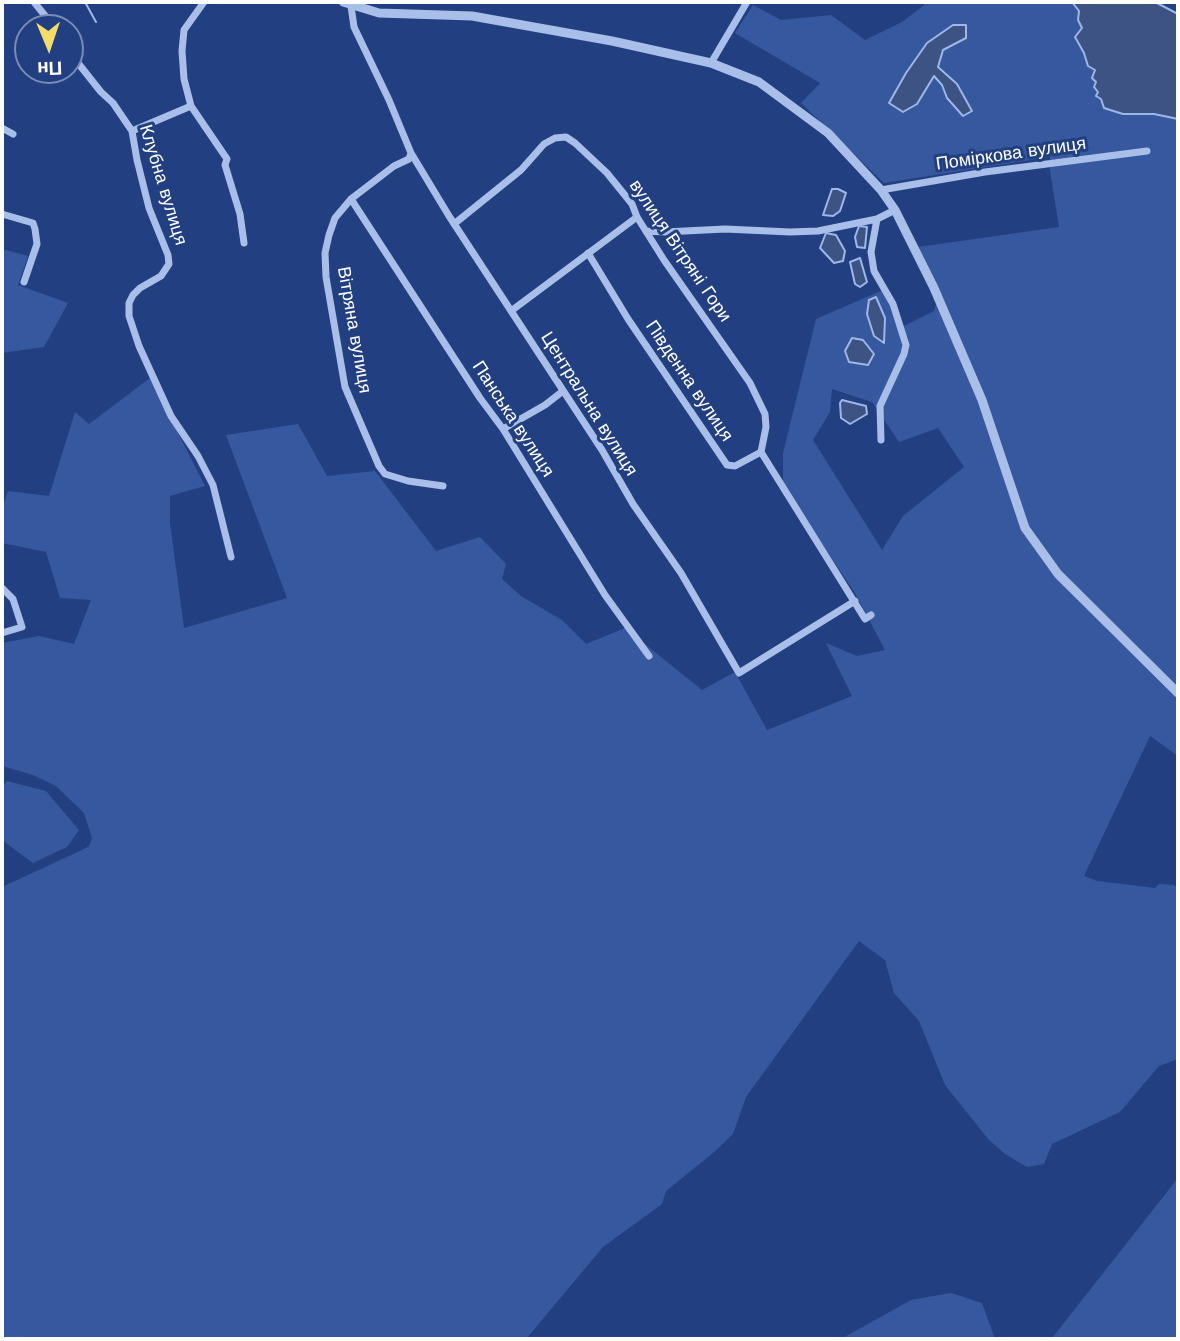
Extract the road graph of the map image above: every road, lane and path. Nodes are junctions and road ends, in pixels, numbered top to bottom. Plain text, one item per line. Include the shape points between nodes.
1 (204, 2) edge
2 (747, 2) edge
3 (347, 4) edge
4 (711, 63) junction
5 (84, 71) edge
6 (191, 106) junction
7 (2, 128) edge
8 (132, 131) junction
9 (13, 134) dead end
10 (1147, 152) dead end
11 (411, 153) junction
12 (881, 190) junction
13 (351, 199) junction
14 (895, 210) junction
15 (2, 214) edge
16 (636, 218) junction
17 (877, 219) junction
18 (454, 223) junction
19 (646, 231) junction
20 (244, 243) dead end
21 (588, 253) junction
22 (24, 282) dead end
23 (511, 311) junction
24 (563, 391) junction
25 (503, 429) junction
26 (881, 440) dead end
27 (761, 452) junction
28 (443, 486) dead end
29 (231, 557) dead end
30 (2, 588) edge
31 (855, 601) junction
32 (871, 615) dead end
33 (2, 633) edge
34 (649, 656) dead end
35 (1178, 693) edge

1 - 6 street via 184,30 181,51
2 - 4 street
3 - 4 street via 379,13 472,16
3 - 11 street
4 - 12 street via 759,82 828,133
5 - 8 street, Клубна вулиця
6 - 8 street
6 - 20 street via 227,159
7 - 9 street
8 - 29 street, Клубна вулиця via 149,208 169,264 161,276 133,295 129,316 171,416 213,485
10 - 12 street, Поміркова вулиця
11 - 13 street, Вітряна вулиця via 409,159
11 - 18 street, Центральна вулиця
12 - 14 street
13 - 25 street, Панська вулиця
13 - 28 street, Вітряна вулиця via 335,218 325,253 345,387 386,474
14 - 17 street
14 - 35 street via 982,400 1026,528 1058,573
15 - 22 street via 33,223 36,229 37,244
16 - 18 street, вулиця Вітряні Гори via 625,193 566,137 544,144 521,170
16 - 19 street, вулиця Вітряні Гори
16 - 21 street
17 - 19 street via 790,233
17 - 26 street via 871,252 874,271 893,304 906,345 880,406
18 - 23 street, Центральна вулиця
19 - 27 street, вулиця Вітряні Гори via 755,392 765,414
21 - 23 street
21 - 27 street, Південна вулиця via 727,465
23 - 24 street, Центральна вулиця
24 - 25 street
24 - 31 street, Центральна вулиця via 681,573 739,673
25 - 34 street, Панська вулиця via 604,595
27 - 31 street
30 - 33 street via 13,599 22,627
31 - 32 street via 865,619

